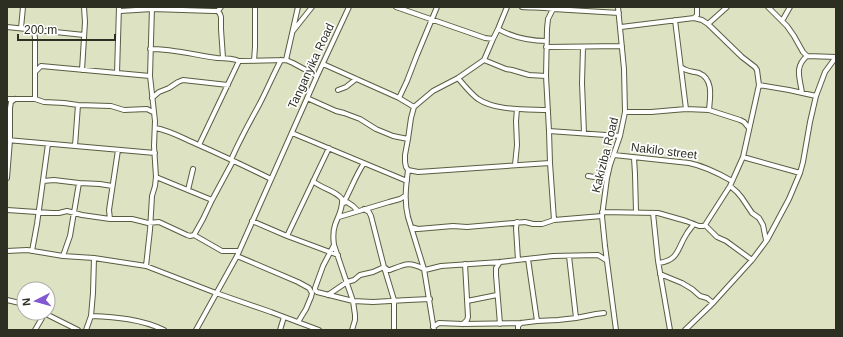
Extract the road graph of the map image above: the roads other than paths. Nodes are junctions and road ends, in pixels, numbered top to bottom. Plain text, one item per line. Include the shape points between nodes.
1 (23, 7) edge
2 (84, 7) edge
3 (255, 7) edge
4 (298, 7) edge
5 (312, 7) edge
6 (349, 7) edge
7 (396, 7) edge
8 (437, 7) edge
9 (507, 7) edge
10 (522, 7) edge
11 (618, 7) edge
12 (697, 7) edge
13 (727, 7) edge
14 (768, 7) edge
15 (790, 7) edge
16 (152, 8) edge
17 (120, 9) edge
18 (219, 9) edge
19 (553, 10) junction
20 (619, 13) junction
21 (694, 18) junction
22 (432, 19) junction
23 (675, 20) junction
24 (782, 21) junction
25 (708, 24) junction
26 (7, 27) edge
27 (621, 27) junction
28 (21, 28) junction
29 (30, 29) junction
30 (498, 29) junction
31 (38, 30) junction
32 (292, 33) junction
33 (34, 34) junction
34 (84, 35) junction
35 (493, 39) junction
36 (546, 41) junction
37 (622, 46) junction
38 (546, 47) junction
39 (583, 47) junction
40 (150, 49) junction
41 (807, 56) junction
42 (836, 57) edge
43 (223, 58) junction
44 (284, 60) junction
45 (484, 60) junction
46 (36, 61) junction
47 (239, 61) junction
48 (254, 61) junction
49 (323, 64) junction
50 (41, 66) junction
51 (681, 67) junction
52 (82, 70) junction
53 (36, 71) junction
54 (117, 73) junction
55 (150, 76) junction
56 (317, 76) junction
57 (546, 76) junction
58 (458, 78) junction
59 (356, 79) junction
60 (228, 85) junction
61 (759, 85) junction
62 (338, 90) dead end
63 (802, 93) junction
64 (816, 96) junction
65 (152, 98) junction
66 (308, 98) junction
67 (399, 98) junction
68 (7, 99) edge
69 (15, 99) junction
70 (35, 99) junction
71 (10, 105) junction
72 (78, 106) junction
73 (414, 107) junction
74 (517, 109) junction
75 (686, 109) junction
76 (548, 110) junction
77 (709, 110) junction
78 (153, 112) junction
79 (625, 112) junction
80 (155, 128) junction
81 (749, 128) junction
82 (549, 131) junction
83 (292, 133) junction
84 (584, 133) junction
85 (620, 136) junction
86 (408, 139) junction
87 (9, 140) edge
88 (48, 144) junction
89 (199, 145) junction
90 (76, 146) junction
91 (328, 148) junction
92 (118, 150) junction
93 (155, 153) junction
94 (614, 155) junction
95 (634, 158) junction
96 (743, 158) junction
97 (232, 161) junction
98 (364, 163) junction
99 (550, 164) junction
100 (515, 165) junction
101 (193, 169) dead end
102 (408, 170) junction
103 (800, 173) junction
104 (7, 175) edge
105 (588, 176) dead end
106 (156, 177) junction
107 (607, 178) junction
108 (271, 179) junction
109 (43, 181) junction
110 (312, 181) junction
111 (407, 181) junction
112 (732, 181) junction
113 (79, 184) junction
114 (112, 186) junction
115 (730, 186) junction
116 (188, 190) junction
117 (406, 196) junction
118 (212, 200) junction
119 (344, 202) junction
120 (375, 206) junction
121 (364, 209) junction
122 (7, 210) edge
123 (358, 211) junction
124 (39, 212) junction
125 (636, 212) junction
126 (74, 213) junction
127 (653, 213) junction
128 (602, 214) junction
129 (371, 216) junction
130 (339, 217) junction
131 (110, 219) junction
132 (554, 220) junction
133 (252, 221) junction
134 (518, 222) junction
135 (150, 223) junction
136 (694, 224) junction
137 (705, 225) junction
138 (411, 228) junction
139 (422, 229) junction
140 (194, 235) junction
141 (287, 236) junction
142 (414, 238) junction
143 (767, 240) junction
144 (334, 245) junction
145 (605, 246) junction
146 (32, 250) junction
147 (7, 251) edge
148 (239, 251) junction
149 (330, 252) junction
150 (598, 254) junction
151 (63, 256) junction
152 (237, 256) junction
153 (338, 256) junction
154 (569, 256) junction
155 (94, 258) junction
156 (528, 259) junction
157 (518, 260) junction
158 (606, 260) junction
159 (752, 260) junction
160 (500, 262) junction
161 (659, 263) junction
162 (466, 264) junction
163 (146, 266) junction
164 (384, 267) junction
165 (424, 270) junction
166 (660, 274) junction
167 (347, 282) junction
168 (216, 293) junction
169 (328, 295) junction
170 (497, 296) junction
171 (430, 299) junction
172 (394, 300) junction
173 (353, 301) junction
174 (467, 301) junction
175 (713, 304) junction
176 (604, 313) dead end
177 (91, 316) junction
178 (284, 317) junction
179 (576, 318) junction
180 (56, 319) edge
181 (432, 320) junction
182 (40, 321) edge
183 (537, 321) junction
184 (298, 322) junction
185 (439, 323) junction
186 (521, 323) junction
187 (463, 324) junction
188 (500, 324) junction
189 (434, 329) edge
190 (35, 330) edge
191 (78, 330) edge
192 (86, 330) edge
193 (164, 330) edge
194 (196, 330) edge
195 (280, 330) edge
196 (319, 330) edge
197 (352, 330) edge
198 (394, 330) edge
199 (518, 330) edge
200 (616, 330) edge
201 (670, 330) edge
202 (684, 330) edge

1 - 28 street
2 - 34 street
3 - 48 street
4 - 32 street
5 - 32 street
6 - 49 street, Tanganyika Road
7 - 22 street
8 - 22 street
9 - 30 street
10 - 19 street via 544,7
11 - 20 street, Kakiziba Road
12 - 21 street via 697,15
13 - 25 street
14 - 24 street
15 - 24 street
16 - 17 street
16 - 18 street via 213,11
16 - 40 street
17 - 54 street
18 - 43 street
19 - 20 street
19 - 36 street via 548,19
20 - 27 street, Kakiziba Road
21 - 23 street
21 - 25 street
22 - 35 street
22 - 67 street
23 - 27 street
23 - 51 street
24 - 41 street via 792,31
25 - 61 street via 755,67
26 - 28 street
27 - 37 street, Kakiziba Road
28 - 29 street
29 - 31 street
29 - 33 street
30 - 35 street
30 - 36 street via 518,38
31 - 33 street
31 - 34 street
32 - 44 street
33 - 46 street
34 - 52 street
35 - 45 street
36 - 38 street
37 - 39 street
37 - 79 street, Kakiziba Road
38 - 39 street
38 - 57 street
39 - 84 street
40 - 43 street
40 - 55 street
41 - 42 street
41 - 63 street via 799,68
42 - 64 street via 825,72
43 - 47 street
44 - 48 street
44 - 56 street
44 - 97 street via 246,126
45 - 57 street via 529,75
45 - 58 street
46 - 50 street
46 - 53 street
47 - 48 street
47 - 60 street
49 - 56 street, Tanganyika Road
49 - 59 street
50 - 52 street
50 - 53 street
51 - 75 street
51 - 77 street via 699,73 708,81 711,88
52 - 54 street
53 - 70 street
54 - 55 street
55 - 65 street
56 - 66 street, Tanganyika Road
57 - 76 street
58 - 73 street via 434,91
58 - 74 street via 478,99 500,107
59 - 62 street
59 - 67 street
60 - 65 street via 183,80
60 - 89 street
61 - 63 street
61 - 81 street
63 - 64 street
64 - 103 street
65 - 78 street
66 - 83 street, Tanganyika Road
66 - 86 street via 360,119 393,136
67 - 73 street
68 - 69 street
68 - 71 street
69 - 70 street
69 - 71 street
70 - 72 street
71 - 87 street
72 - 78 street via 111,106 124,110 147,109
72 - 90 street
73 - 86 street
74 - 76 street
74 - 100 street
75 - 77 street
75 - 79 street
76 - 82 street
77 - 81 street via 740,120
78 - 80 street
79 - 85 street, Kakiziba Road
80 - 89 street
80 - 93 street
81 - 96 street
82 - 84 street
82 - 99 street
83 - 91 street
83 - 108 street, Tanganyika Road
84 - 85 street
85 - 94 street, Kakiziba Road
86 - 102 street via 405,162
87 - 88 street
87 - 104 street
88 - 90 street
88 - 109 street
89 - 97 street
90 - 92 street
91 - 98 street
91 - 110 street
92 - 93 street
92 - 114 street
93 - 106 street
94 - 95 street, Nakilo street
94 - 107 street, Kakiziba Road
95 - 112 street, Nakilo street via 699,165
95 - 125 street
96 - 103 street
96 - 112 street
97 - 108 street
97 - 118 street
98 - 111 street
98 - 119 street
99 - 100 street
99 - 132 street
100 - 102 street via 418,172
101 - 116 street
102 - 111 street
103 - 143 street
105 - 107 street
106 - 116 street
106 - 135 street
107 - 128 street, Kakiziba Road
108 - 133 street, Tanganyika Road
109 - 113 street
109 - 124 street
110 - 119 street via 340,196
110 - 141 street
111 - 117 street
112 - 115 street
113 - 114 street
113 - 126 street
114 - 131 street
115 - 137 street
115 - 143 street via 759,218
116 - 118 street
117 - 120 street
117 - 138 street
118 - 140 street via 204,220
119 - 123 street
119 - 130 street
120 - 121 street
120 - 129 street
121 - 123 street
121 - 129 street
122 - 124 street
123 - 130 street
124 - 126 street
124 - 146 street
125 - 127 street
125 - 128 street
126 - 131 street
126 - 151 street
127 - 136 street
127 - 161 street
128 - 132 street
128 - 145 street, Kakiziba Road
129 - 164 street
130 - 144 street via 334,228
131 - 135 street via 132,219
132 - 134 street via 542,224
133 - 141 street
133 - 148 street, Tanganyika Road
134 - 139 street
134 - 157 street
135 - 140 street via 159,222 187,235
135 - 163 street
136 - 137 street
136 - 161 street via 677,254 668,261
137 - 159 street
138 - 139 street
138 - 142 street
139 - 142 street
140 - 148 street via 222,251
141 - 149 street
142 - 165 street
143 - 159 street
144 - 149 street
144 - 153 street
145 - 150 street
145 - 158 street, Kakiziba Road
146 - 147 street
146 - 151 street
148 - 152 street, Tanganyika Road
149 - 153 street
149 - 169 street via 315,288 317,292
150 - 154 street
150 - 158 street
151 - 155 street
152 - 168 street, Tanganyika Road
152 - 184 street via 310,288 311,296
153 - 167 street
154 - 156 street
154 - 179 street
155 - 163 street
155 - 177 street
156 - 157 street
156 - 183 street
157 - 160 street
158 - 200 street, Kakiziba Road
159 - 175 street
160 - 162 street
160 - 170 street via 496,268
161 - 166 street
162 - 165 street
162 - 174 street
163 - 168 street
164 - 165 street via 390,270 405,264 414,264
164 - 167 street
164 - 172 street
165 - 171 street
166 - 175 street via 682,283
166 - 201 street
167 - 169 street
167 - 173 street
168 - 178 street
168 - 194 street, Tanganyika Road
169 - 173 street
170 - 174 street
170 - 188 street
171 - 172 street
171 - 181 street
172 - 173 street
172 - 198 street
173 - 197 street via 355,320
174 - 187 street via 467,320
175 - 202 street
176 - 179 street
177 - 192 street
177 - 193 street via 132,319
178 - 184 street
178 - 195 street
179 - 183 street
180 - 191 street
181 - 185 street
181 - 189 street
182 - 190 street
183 - 186 street
184 - 196 street
185 - 187 street
185 - 189 street
186 - 188 street
186 - 199 street
187 - 188 street

